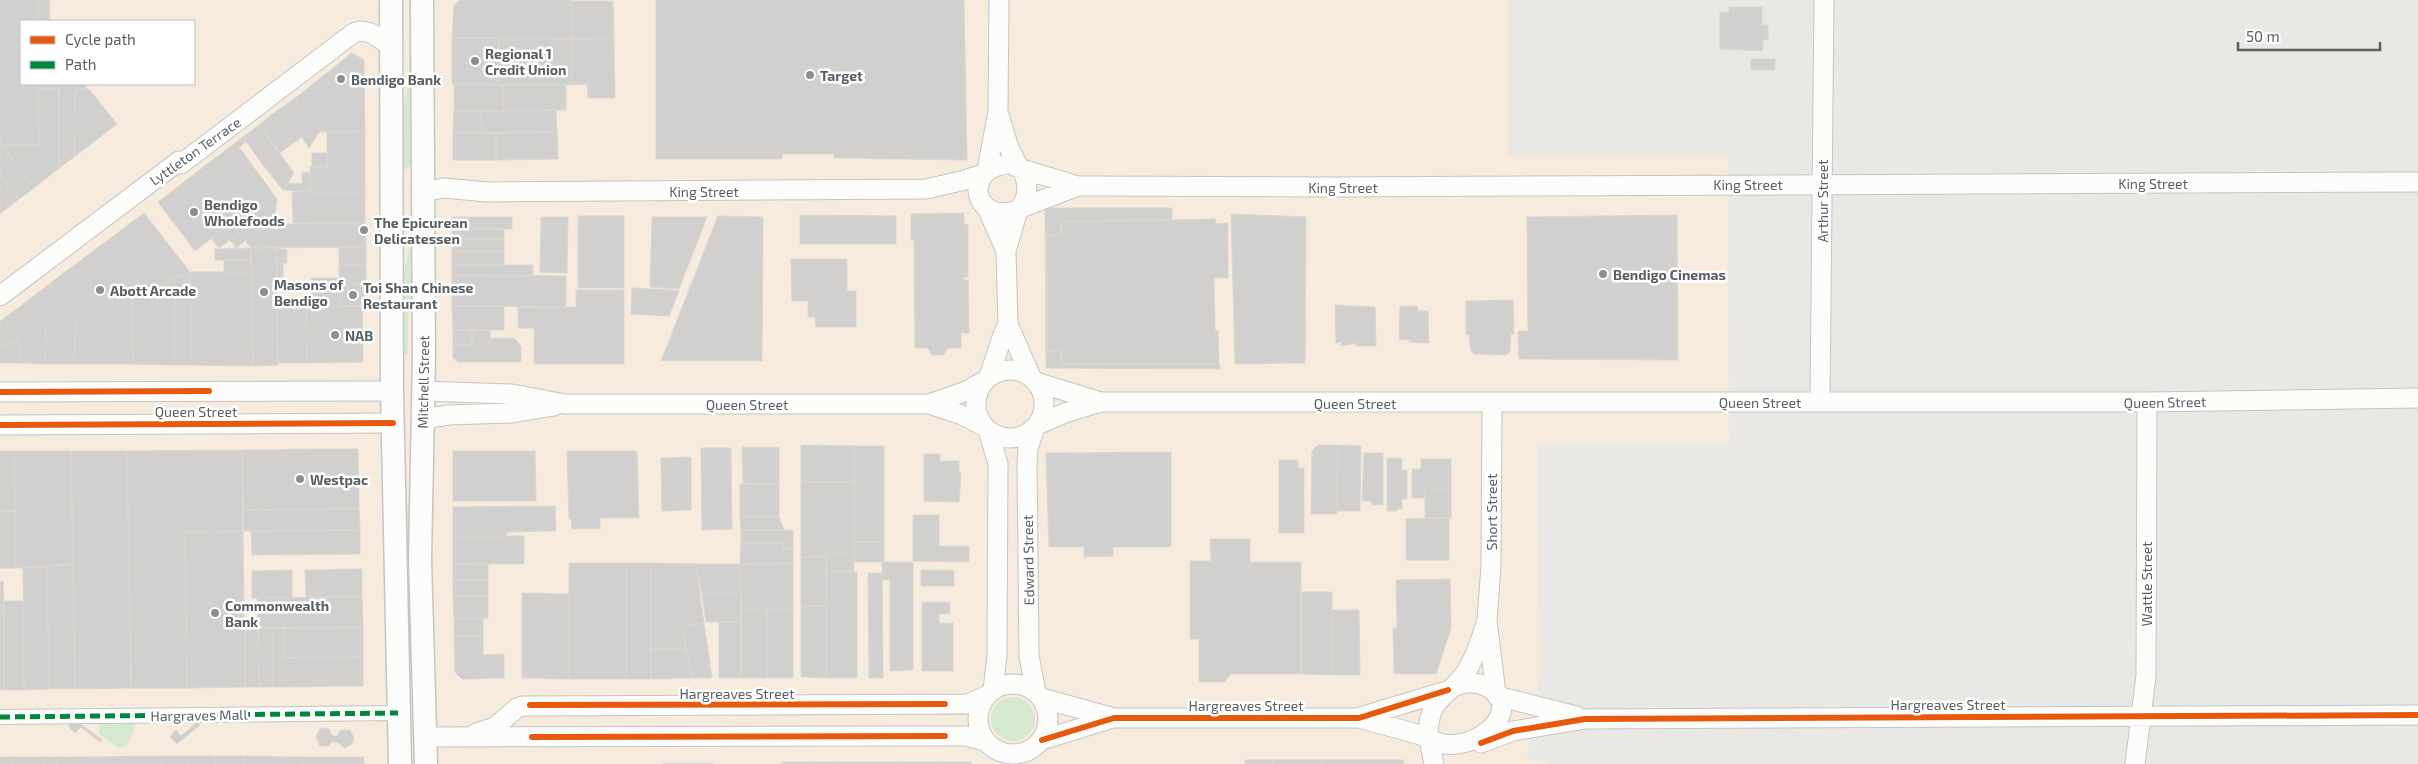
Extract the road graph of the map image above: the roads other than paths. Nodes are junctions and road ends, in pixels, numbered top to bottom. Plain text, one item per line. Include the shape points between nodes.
1 (392, 0) edge
2 (422, 0) edge
3 (998, 0) edge
4 (1824, 0) edge
5 (392, 48) junction
6 (998, 112) junction
7 (1020, 167) junction
8 (985, 172) junction
9 (2418, 182) edge
10 (1822, 184) junction
11 (1078, 186) junction
12 (423, 192) junction
13 (1020, 209) junction
14 (988, 210) junction
15 (393, 218) junction
16 (1006, 251) junction
17 (0, 296) edge
18 (1008, 324) junction
19 (987, 379) junction
20 (1033, 379) junction
21 (392, 391) junction
22 (423, 391) junction
23 (0, 392) edge
24 (2418, 398) edge
25 (1820, 401) junction
26 (1101, 402) junction
27 (2147, 402) junction
28 (565, 404) junction
29 (929, 404) junction
30 (1492, 404) junction
31 (422, 419) junction
32 (393, 423) junction
33 (0, 425) edge
34 (1036, 426) junction
35 (987, 428) junction
36 (1487, 621) junction
37 (1451, 689) junction
38 (990, 693) junction
39 (1039, 695) junction
40 (1497, 695) junction
41 (523, 706) junction
42 (398, 713) junction
43 (2418, 715) edge
44 (2141, 716) junction
45 (0, 717) edge
46 (1114, 718) junction
47 (1359, 718) junction
48 (1585, 718) junction
49 (399, 737) junction
50 (425, 737) junction
51 (458, 737) junction
52 (532, 737) junction
53 (1429, 738) junction
54 (1040, 743) junction
55 (1479, 744) junction
56 (991, 751) edge
57 (400, 764) edge
58 (426, 764) edge
59 (1027, 764) edge
60 (1434, 764) edge
61 (1462, 764) edge
62 (2135, 764) edge

1 - 5 street
2 - 12 street, Mitchell Street
3 - 6 street
4 - 10 street, Arthur Street
5 - 15 street
5 - 17 street, Lyttleton Terrace via 368,32 356,31
6 - 7 street via 1009,148
6 - 8 street
7 - 8 street via 1002,164
7 - 11 street, King Street
7 - 13 street via 1026,177 1027,193
8 - 12 street, King Street via 926,189 487,192 439,188
8 - 14 street via 978,189 979,197
9 - 10 street, King Street
10 - 11 street, King Street
10 - 25 street, Arthur Street
11 - 13 street, King Street
12 - 15 street
12 - 22 street, Mitchell Street
13 - 14 street via 1002,214
13 - 16 street
14 - 16 street
15 - 21 street
16 - 18 street
18 - 19 street
18 - 20 street
19 - 20 street via 1009,370
19 - 29 street, Queen Street via 964,392
19 - 35 street via 980,388 977,403 980,418
20 - 26 street, Queen Street
20 - 34 street via 1042,392 1044,403 1043,415
21 - 22 street, Queen Street
21 - 23 street, Queen Street
21 - 32 street
22 - 28 street, Queen Street via 512,394
22 - 31 street, Mitchell Street
24 - 27 street, Queen Street
25 - 27 street, Queen Street
25 - 30 street, Queen Street
26 - 30 street, Queen Street
26 - 34 street, Queen Street
27 - 44 street, Wattle Street via 2146,676
28 - 29 street, Queen Street
28 - 31 street, Queen Street via 512,413
29 - 35 street, Queen Street
30 - 36 street, Short Street via 1491,565
31 - 32 street, Queen Street
31 - 50 street, Mitchell Street via 420,560
32 - 33 street, Queen Street
32 - 42 street
34 - 35 street via 1017,438 1002,437
34 - 39 street, Edward Street via 1028,448 1027,474 1029,656
35 - 38 street via 998,464 997,656
36 - 37 street, Short Street via 1471,663
36 - 40 street, Short Street
37 - 40 street via 1465,683 1477,683
37 - 47 street, Hargreaves Street
37 - 53 street via 1434,706 1429,720
38 - 39 street via 1002,686 1015,684
38 - 41 street, Hargreaves Street via 968,704
38 - 56 street via 980,706 978,718 980,732
39 - 46 street, Hargreaves Street
39 - 54 street via 1049,719
40 - 48 street, Hargreaves Street
40 - 55 street via 1502,710 1499,722
41 - 51 street via 495,727
41 - 52 street via 518,714 518,726
42 - 45 street, Hargraves Mall
42 - 49 street
43 - 44 street, Hargreaves Street
44 - 48 street, Hargreaves Street
44 - 62 street, Wattle Street
46 - 47 street, Hargreaves Street
46 - 54 street, Hargreaves Street
47 - 53 street, Hargreaves Street
48 - 55 street, Hargreaves Street via 1513,731
49 - 50 street
49 - 57 street
50 - 51 street
50 - 58 street, Mitchell Street
51 - 52 street
52 - 56 street via 966,736
53 - 55 street via 1452,750 1464,750
53 - 60 street
54 - 56 street via 1026,753 1012,755
54 - 59 street
55 - 61 street

